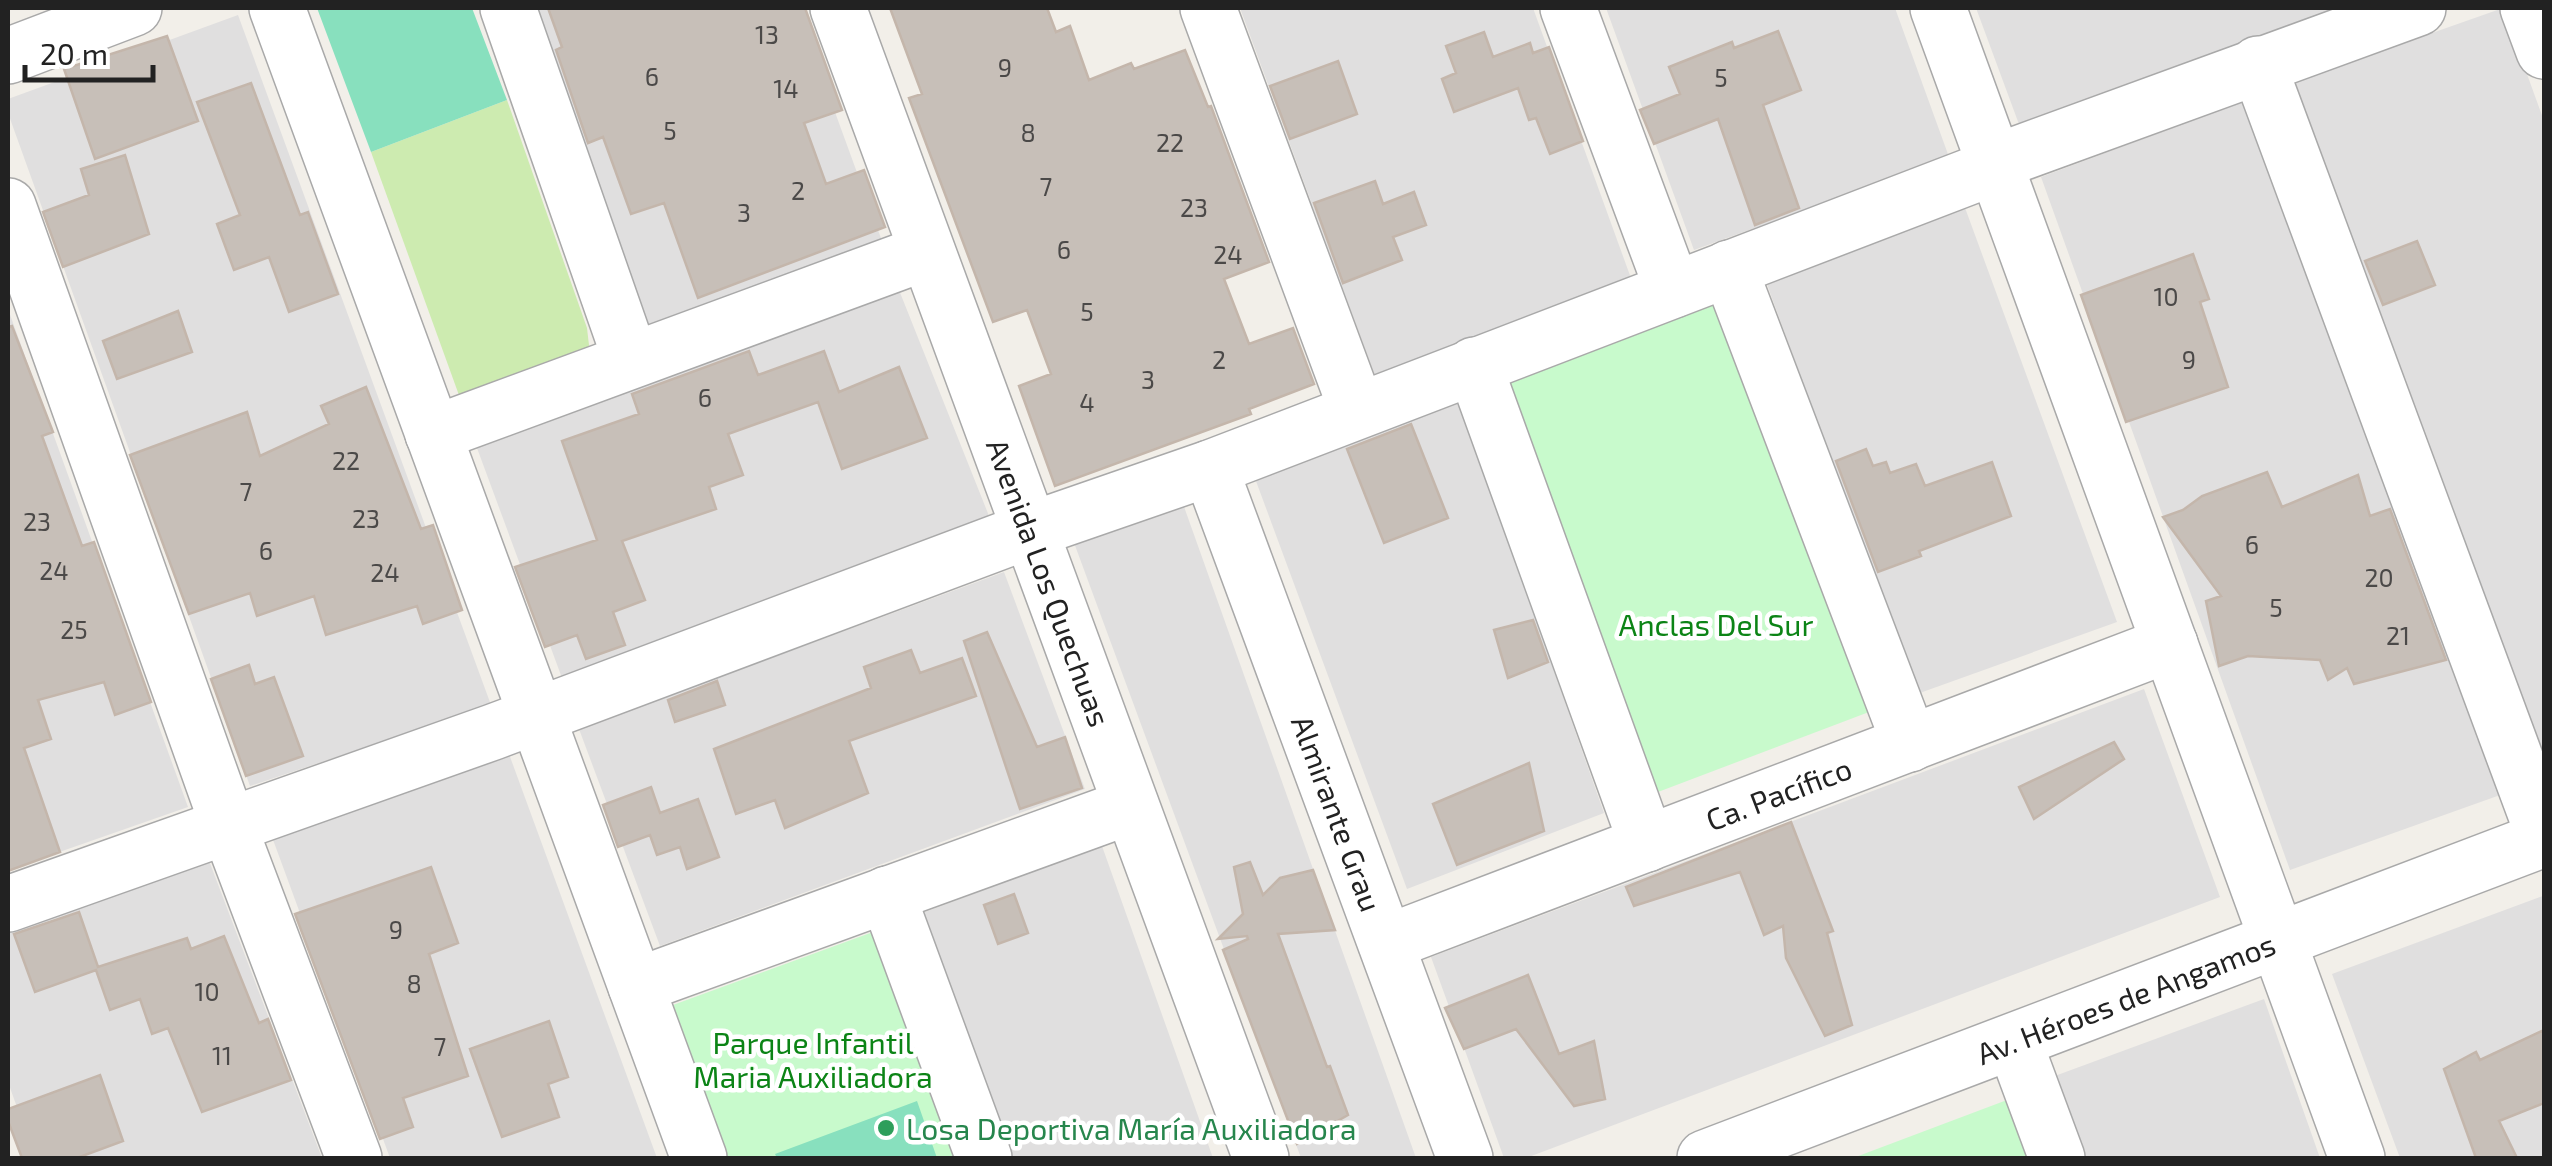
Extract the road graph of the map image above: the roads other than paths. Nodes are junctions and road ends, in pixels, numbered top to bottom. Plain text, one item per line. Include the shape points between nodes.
1 (134, 8) edge
2 (277, 8) edge
3 (508, 8) edge
4 (838, 8) edge
5 (1208, 8) edge
6 (1568, 8) edge
7 (1938, 8) edge
8 (2528, 8) edge
9 (2398, 11) edge
10 (2544, 50) edge
11 (8, 56) edge
12 (2258, 64) junction
13 (1997, 166) junction
14 (8, 206) edge
15 (927, 252) junction
16 (1729, 268) junction
17 (1673, 290) junction
18 (632, 360) junction
19 (1474, 365) junction
20 (1356, 410) junction
21 (433, 434) junction
22 (1210, 468) junction
23 (1028, 531) junction
24 (2170, 644) junction
25 (535, 716) junction
26 (1910, 744) junction
27 (1130, 806) junction
28 (229, 827) junction
29 (2544, 837) edge
30 (1647, 844) junction
31 (887, 894) junction
32 (8, 904) edge
33 (2277, 941) junction
34 (1386, 943) junction
35 (636, 986) junction
36 (2014, 1042) junction
37 (1759, 1149) edge
38 (354, 1158) edge
39 (699, 1158) edge
40 (984, 1158) edge
41 (1262, 1158) edge
42 (1464, 1158) edge
43 (1705, 1158) edge
44 (2057, 1158) edge
45 (2357, 1158) edge

1 - 11 street
2 - 21 street
3 - 18 street
4 - 15 street, Avenida Los Quechuas
5 - 20 street
6 - 17 street
7 - 13 street
8 - 10 street
9 - 12 street
12 - 13 street
12 - 29 street
13 - 16 street
13 - 24 street
14 - 28 street
15 - 18 street
15 - 23 street, Avenida Los Quechuas
16 - 17 street
16 - 26 street
17 - 19 street
18 - 21 street
19 - 20 street
19 - 30 street
20 - 22 street
21 - 25 street
22 - 23 street
22 - 34 street, Almirante Grau
23 - 25 street
23 - 27 street, Avenida Los Quechuas
24 - 26 street, Ca. Pacífico
24 - 33 street
25 - 28 street
25 - 35 street
26 - 30 street, Ca. Pacífico
27 - 31 street
27 - 41 street, Avenida Los Quechuas
28 - 32 street
28 - 38 street
29 - 33 street, Av. Héroes de Angamos
30 - 34 street, Ca. Pacífico
31 - 35 street
31 - 40 street
33 - 36 street, Av. Héroes de Angamos
33 - 45 street
34 - 42 street, Almirante Grau
35 - 39 street
36 - 37 street, Av. Héroes de Angamos
36 - 44 street
37 - 43 street, Av. Héroes de Angamos

